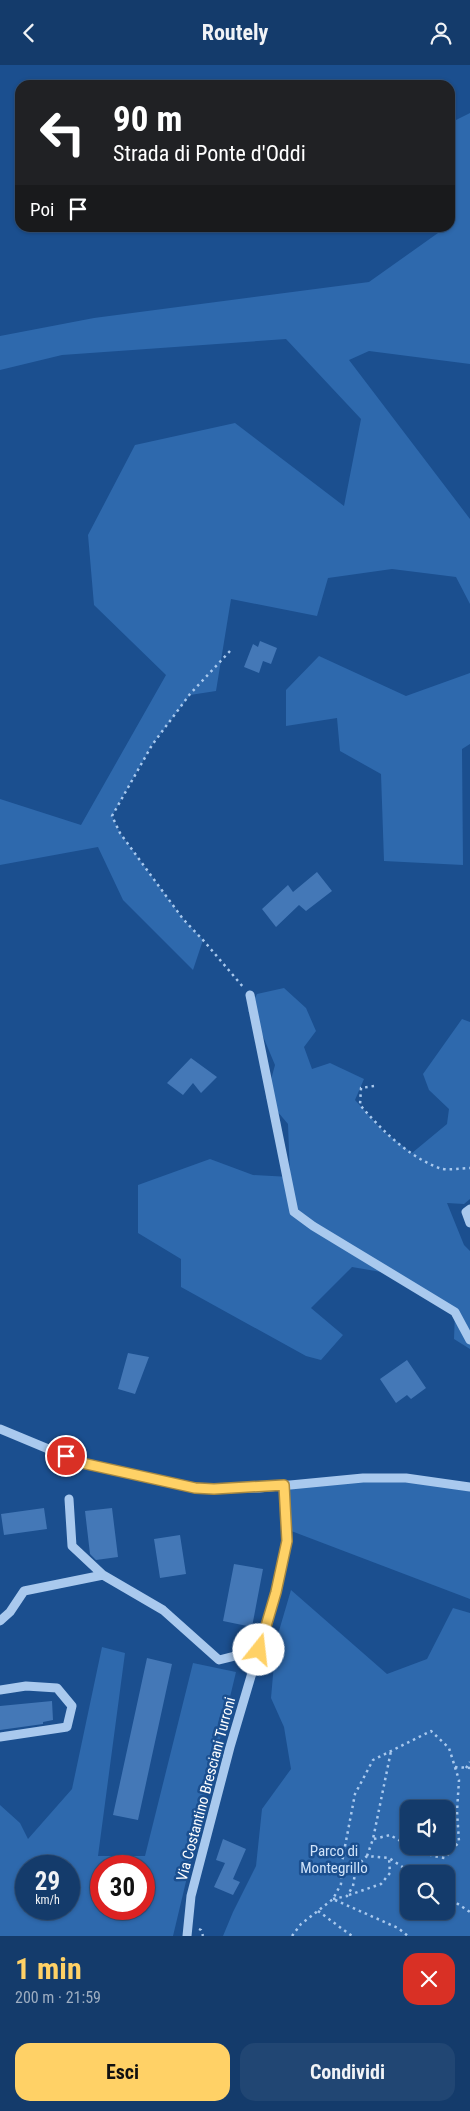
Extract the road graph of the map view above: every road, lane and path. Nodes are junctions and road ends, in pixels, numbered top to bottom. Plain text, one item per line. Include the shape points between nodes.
1 (230, 651) dead end
2 (250, 995) joint
3 (374, 1086) dead end
4 (470, 1168) edge
5 (470, 1209) edge
6 (470, 1223) edge
7 (470, 1340) edge
8 (0, 1429) edge
9 (284, 1485) junction
10 (470, 1487) edge
11 (69, 1499) dead end
12 (103, 1575) junction
13 (0, 1621) edge
14 (259, 1650) junction
15 (0, 1690) edge
16 (0, 1737) edge
17 (392, 1751) junction
18 (470, 1762) edge
19 (455, 1767) junction
20 (466, 1768) junction
21 (470, 1769) edge
22 (373, 1839) junction
23 (400, 1841) edge
24 (455, 1847) edge
25 (429, 1855) edge
26 (448, 1855) edge
27 (367, 1856) junction
28 (389, 1858) junction
29 (400, 1865) edge
30 (347, 1896) junction
31 (333, 1899) junction
32 (455, 1902) edge
33 (318, 1911) junction
34 (470, 1912) edge
35 (187, 1936) edge
36 (292, 1936) edge
37 (352, 1936) edge
38 (408, 1936) edge

1 - 2 path via 190,695 152,745 112,816 120,833 183,919
2 - 7 street via 294,1211 313,1226 455,1313
3 - 4 path via 361,1088 360,1105 383,1131 412,1153 440,1168
5 - 6 street via 466,1212
8 - 9 street via 82,1463 195,1488
9 - 10 street via 363,1477 406,1478
9 - 14 street, Via Costantino Bresciani Turroni via 287,1541
11 - 12 street via 72,1546
12 - 13 street via 24,1591
12 - 14 street via 163,1610 219,1660
14 - 35 street, Via Costantino Bresciani Turroni via 191,1896
15 - 16 street via 26,1686 57,1688 72,1706 67,1727
17 - 19 path via 431,1731 449,1748
17 - 22 path
17 - 31 path via 373,1760 355,1794 341,1884
18 - 20 path
19 - 20 path
19 - 24 path via 459,1780 459,1842
20 - 21 path
22 - 23 path via 390,1835
22 - 27 path
25 - 26 path via 445,1858
27 - 28 path
27 - 30 path via 356,1867 354,1886
28 - 29 path
28 - 30 path via 390,1873 381,1884
30 - 31 path
31 - 33 path
31 - 38 path via 398,1928
32 - 34 path
33 - 36 path
33 - 37 path

